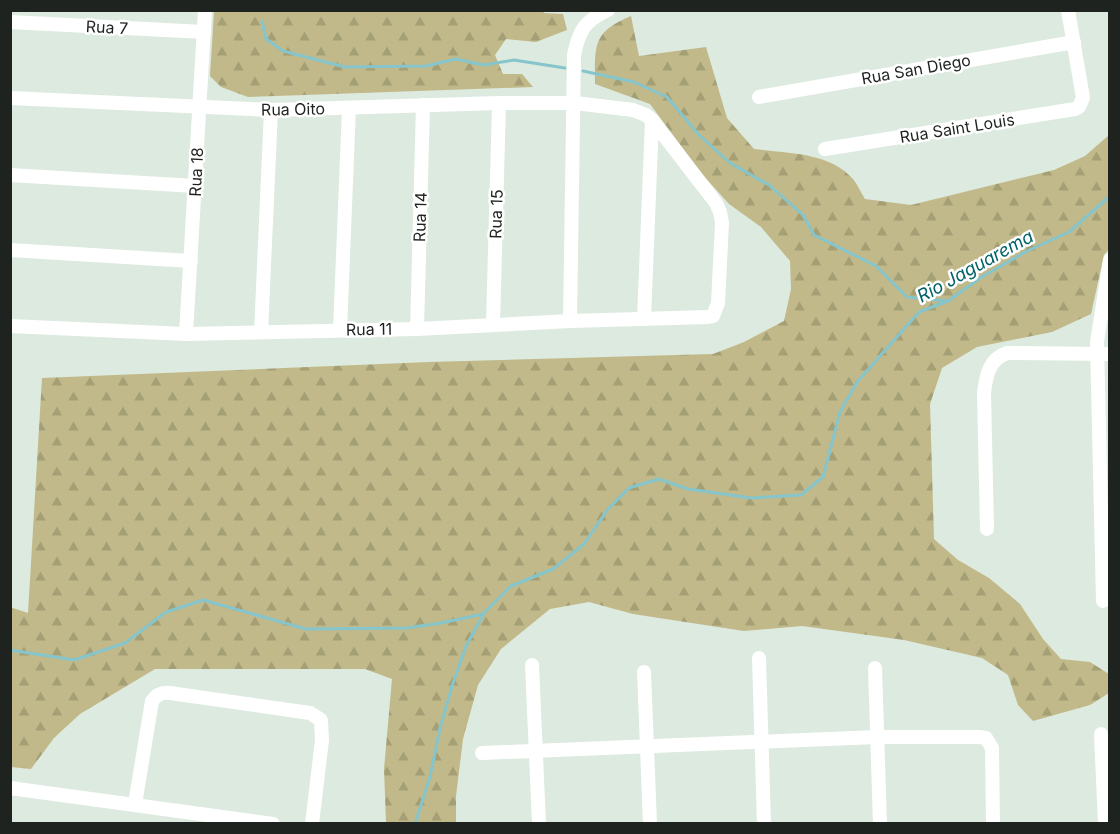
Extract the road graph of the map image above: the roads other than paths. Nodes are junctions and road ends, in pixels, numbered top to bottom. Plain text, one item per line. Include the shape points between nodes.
1 (205, 10) edge
2 (608, 10) edge
3 (1068, 10) edge
4 (10, 22) edge
5 (204, 32) junction
6 (1074, 42) junction
7 (759, 97) dead end
8 (10, 98) edge
9 (499, 103) junction
10 (575, 103) junction
11 (423, 105) junction
12 (199, 107) junction
13 (349, 108) junction
14 (271, 110) junction
15 (652, 120) junction
16 (825, 149) dead end
17 (10, 175) edge
18 (195, 186) junction
19 (10, 250) edge
20 (1110, 260) edge
21 (191, 261) junction
22 (644, 319) junction
23 (570, 321) junction
24 (493, 325) junction
25 (10, 326) edge
26 (417, 329) junction
27 (340, 330) junction
28 (261, 332) junction
29 (186, 334) junction
30 (1102, 350) edge
31 (987, 529) dead end
32 (1103, 601) dead end
33 (759, 658) dead end
34 (532, 665) dead end
35 (875, 668) dead end
36 (644, 672) dead end
37 (1101, 734) dead end
38 (877, 737) junction
39 (762, 742) junction
40 (647, 746) junction
41 (536, 751) junction
42 (482, 753) dead end
43 (10, 788) edge
44 (135, 804) junction
45 (273, 824) edge
46 (312, 824) edge
47 (539, 824) edge
48 (650, 824) edge
49 (764, 824) edge
50 (880, 824) edge
51 (993, 824) edge
52 (1106, 824) edge

1 - 5 street, Rua 18
2 - 10 street via 587,22 578,37 574,55
3 - 6 street
4 - 5 street, Rua 7
5 - 12 street, Rua 18
6 - 7 street, Rua San Diego
6 - 16 street, Rua Saint Louis via 1083,98 1075,109
8 - 12 street, Rua Oito
9 - 10 street, Rua Oito
9 - 11 street, Rua Oito
9 - 24 street, Rua 15
10 - 15 street, Rua Oito via 633,110
10 - 23 street
11 - 13 street, Rua Oito
11 - 26 street, Rua 14
12 - 14 street, Rua Oito
12 - 18 street, Rua 18
13 - 14 street, Rua Oito
13 - 27 street
14 - 28 street
15 - 22 street
15 - 22 street, Rua 11 via 716,203 722,223 718,303 713,316
17 - 18 street
18 - 21 street, Rua 18
19 - 21 street
20 - 30 street
21 - 29 street, Rua 18
22 - 23 street, Rua 11
23 - 24 street, Rua 11
24 - 26 street, Rua 11
25 - 29 street, Rua 11
26 - 27 street, Rua 11
27 - 28 street, Rua 11
28 - 29 street, Rua 11
30 - 31 street via 1007,353 995,360 985,380 984,393
30 - 32 street
33 - 39 street
34 - 41 street
35 - 38 street
36 - 40 street
37 - 52 street
38 - 39 street
38 - 50 street
38 - 51 street via 986,738 992,748
39 - 40 street
39 - 49 street
40 - 41 street
40 - 48 street
41 - 42 street
41 - 47 street
43 - 44 street
44 - 45 street
44 - 46 street via 152,701 163,692 310,713 321,720

